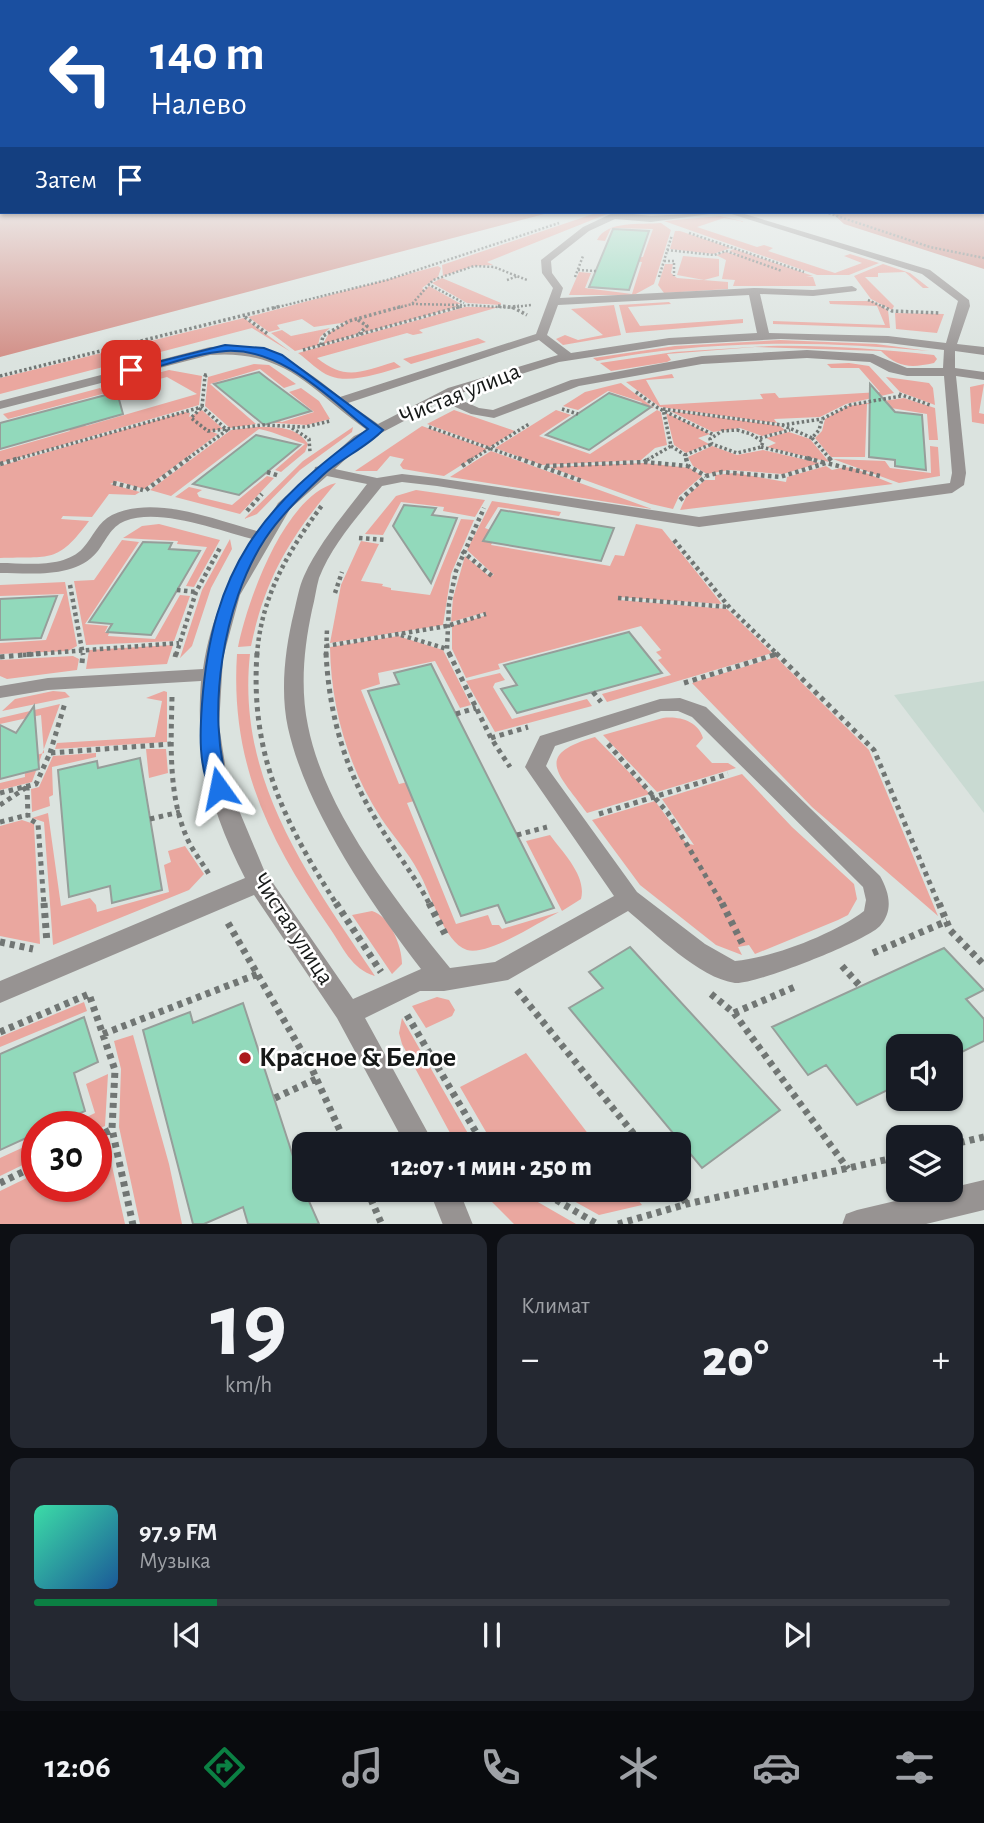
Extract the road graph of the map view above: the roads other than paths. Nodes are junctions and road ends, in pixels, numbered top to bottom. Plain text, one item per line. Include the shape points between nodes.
1 (564, 246) edge
2 (838, 246) edge
3 (857, 290) road end
4 (754, 291) junction
5 (559, 302) junction
6 (763, 334) junction
7 (541, 336) junction
8 (950, 346) junction
9 (984, 351) edge
10 (567, 356) junction
11 (950, 372) junction
12 (984, 376) edge
13 (443, 397) junction
14 (340, 401) junction
15 (0, 405) edge
16 (376, 430) junction
17 (320, 470) junction
18 (377, 482) junction
19 (259, 536) junction
20 (0, 568) edge
21 (212, 674) junction
22 (0, 692) edge
23 (258, 882) junction
24 (629, 900) junction
25 (444, 980) junction
26 (0, 992) edge
27 (348, 1014) junction
28 (413, 1132) edge
29 (984, 1195) edge
30 (449, 1202) edge
31 (458, 1224) edge
32 (857, 1224) edge

1 - 5 street via 546,260
2 - 8 street via 934,276 964,303
3 - 4 street
4 - 5 street
4 - 6 street
5 - 7 street
6 - 8 street, Чистая улица
6 - 10 street, Чистая улица via 619,346
7 - 10 street
7 - 14 street
8 - 9 street, Чистая улица
8 - 11 street
10 - 13 street, Чистая улица
11 - 12 street
11 - 13 street via 907,372 873,358 840,355 710,359 576,383 499,414
11 - 18 street via 960,473 952,489 699,522 438,482 402,478
13 - 16 street, Чистая улица
14 - 15 street via 278,357 240,347
14 - 16 street
16 - 17 street, Чистая улица
17 - 18 street
17 - 19 street, Чистая улица
18 - 25 street via 338,532 312,577 295,647 298,727 318,783 356,852
19 - 20 street via 162,513 137,513 108,523 77,559 59,565
19 - 21 street, Чистая улица via 226,606
21 - 22 street via 48,684
21 - 23 street, Чистая улица via 213,768 225,808
23 - 26 street via 210,893
23 - 27 street, Чистая улица
24 - 24 street via 559,828 535,767 547,741 660,705 680,704 699,712 872,882 877,893 877,907 863,928 742,973 722,968
24 - 25 street via 507,979
25 - 27 street via 418,980
27 - 28 street, Чистая улица
29 - 32 street
30 - 31 street

